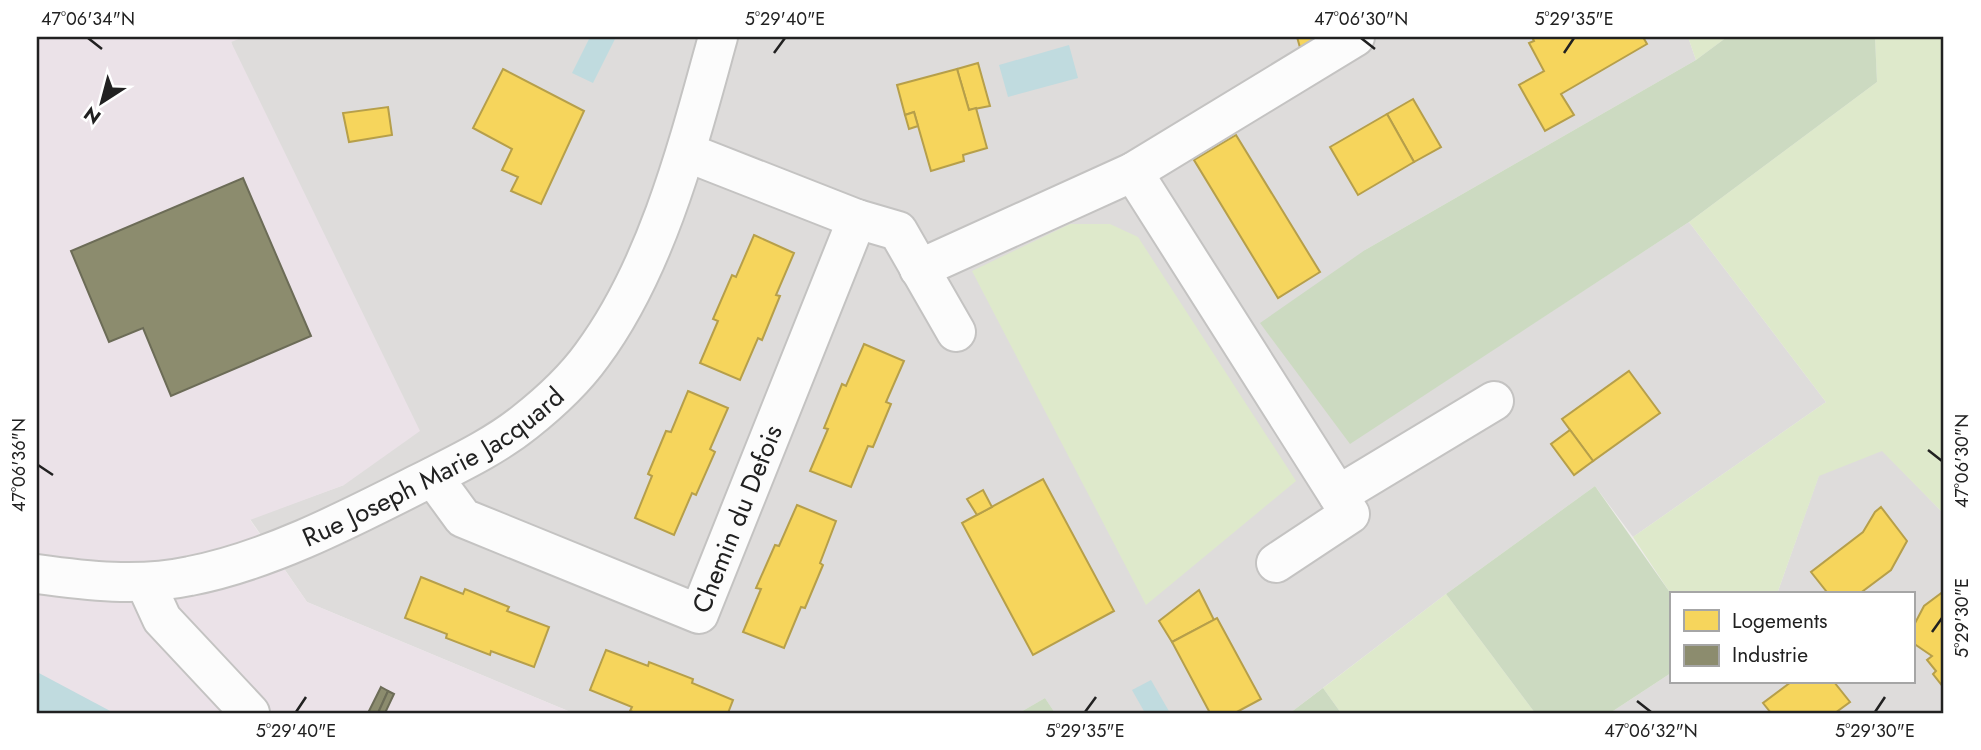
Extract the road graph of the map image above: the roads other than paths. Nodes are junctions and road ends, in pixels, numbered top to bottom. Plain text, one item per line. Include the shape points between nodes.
1 (718, 37) edge
2 (1354, 37) edge
3 (686, 152) junction
4 (1133, 172) junction
5 (857, 219) junction
6 (919, 269) junction
7 (956, 332) dead end
8 (1494, 401) dead end
9 (433, 477) junction
10 (1338, 495) junction
11 (1276, 563) dead end
12 (37, 574) edge
13 (145, 582) junction
14 (250, 713) edge

1 - 3 street
2 - 4 street
3 - 5 street
3 - 9 street, Rue Joseph Marie Jacquard via 645,261 592,356 523,424
4 - 6 street
4 - 10 street
5 - 6 street via 898,231
5 - 9 street, Chemin du Defois via 699,614 463,517
6 - 7 street
8 - 10 street
9 - 13 street, Rue Joseph Marie Jacquard via 297,541 231,565
10 - 11 street via 1350,514
12 - 13 street, Rue Joseph Marie Jacquard
13 - 14 street via 162,619

